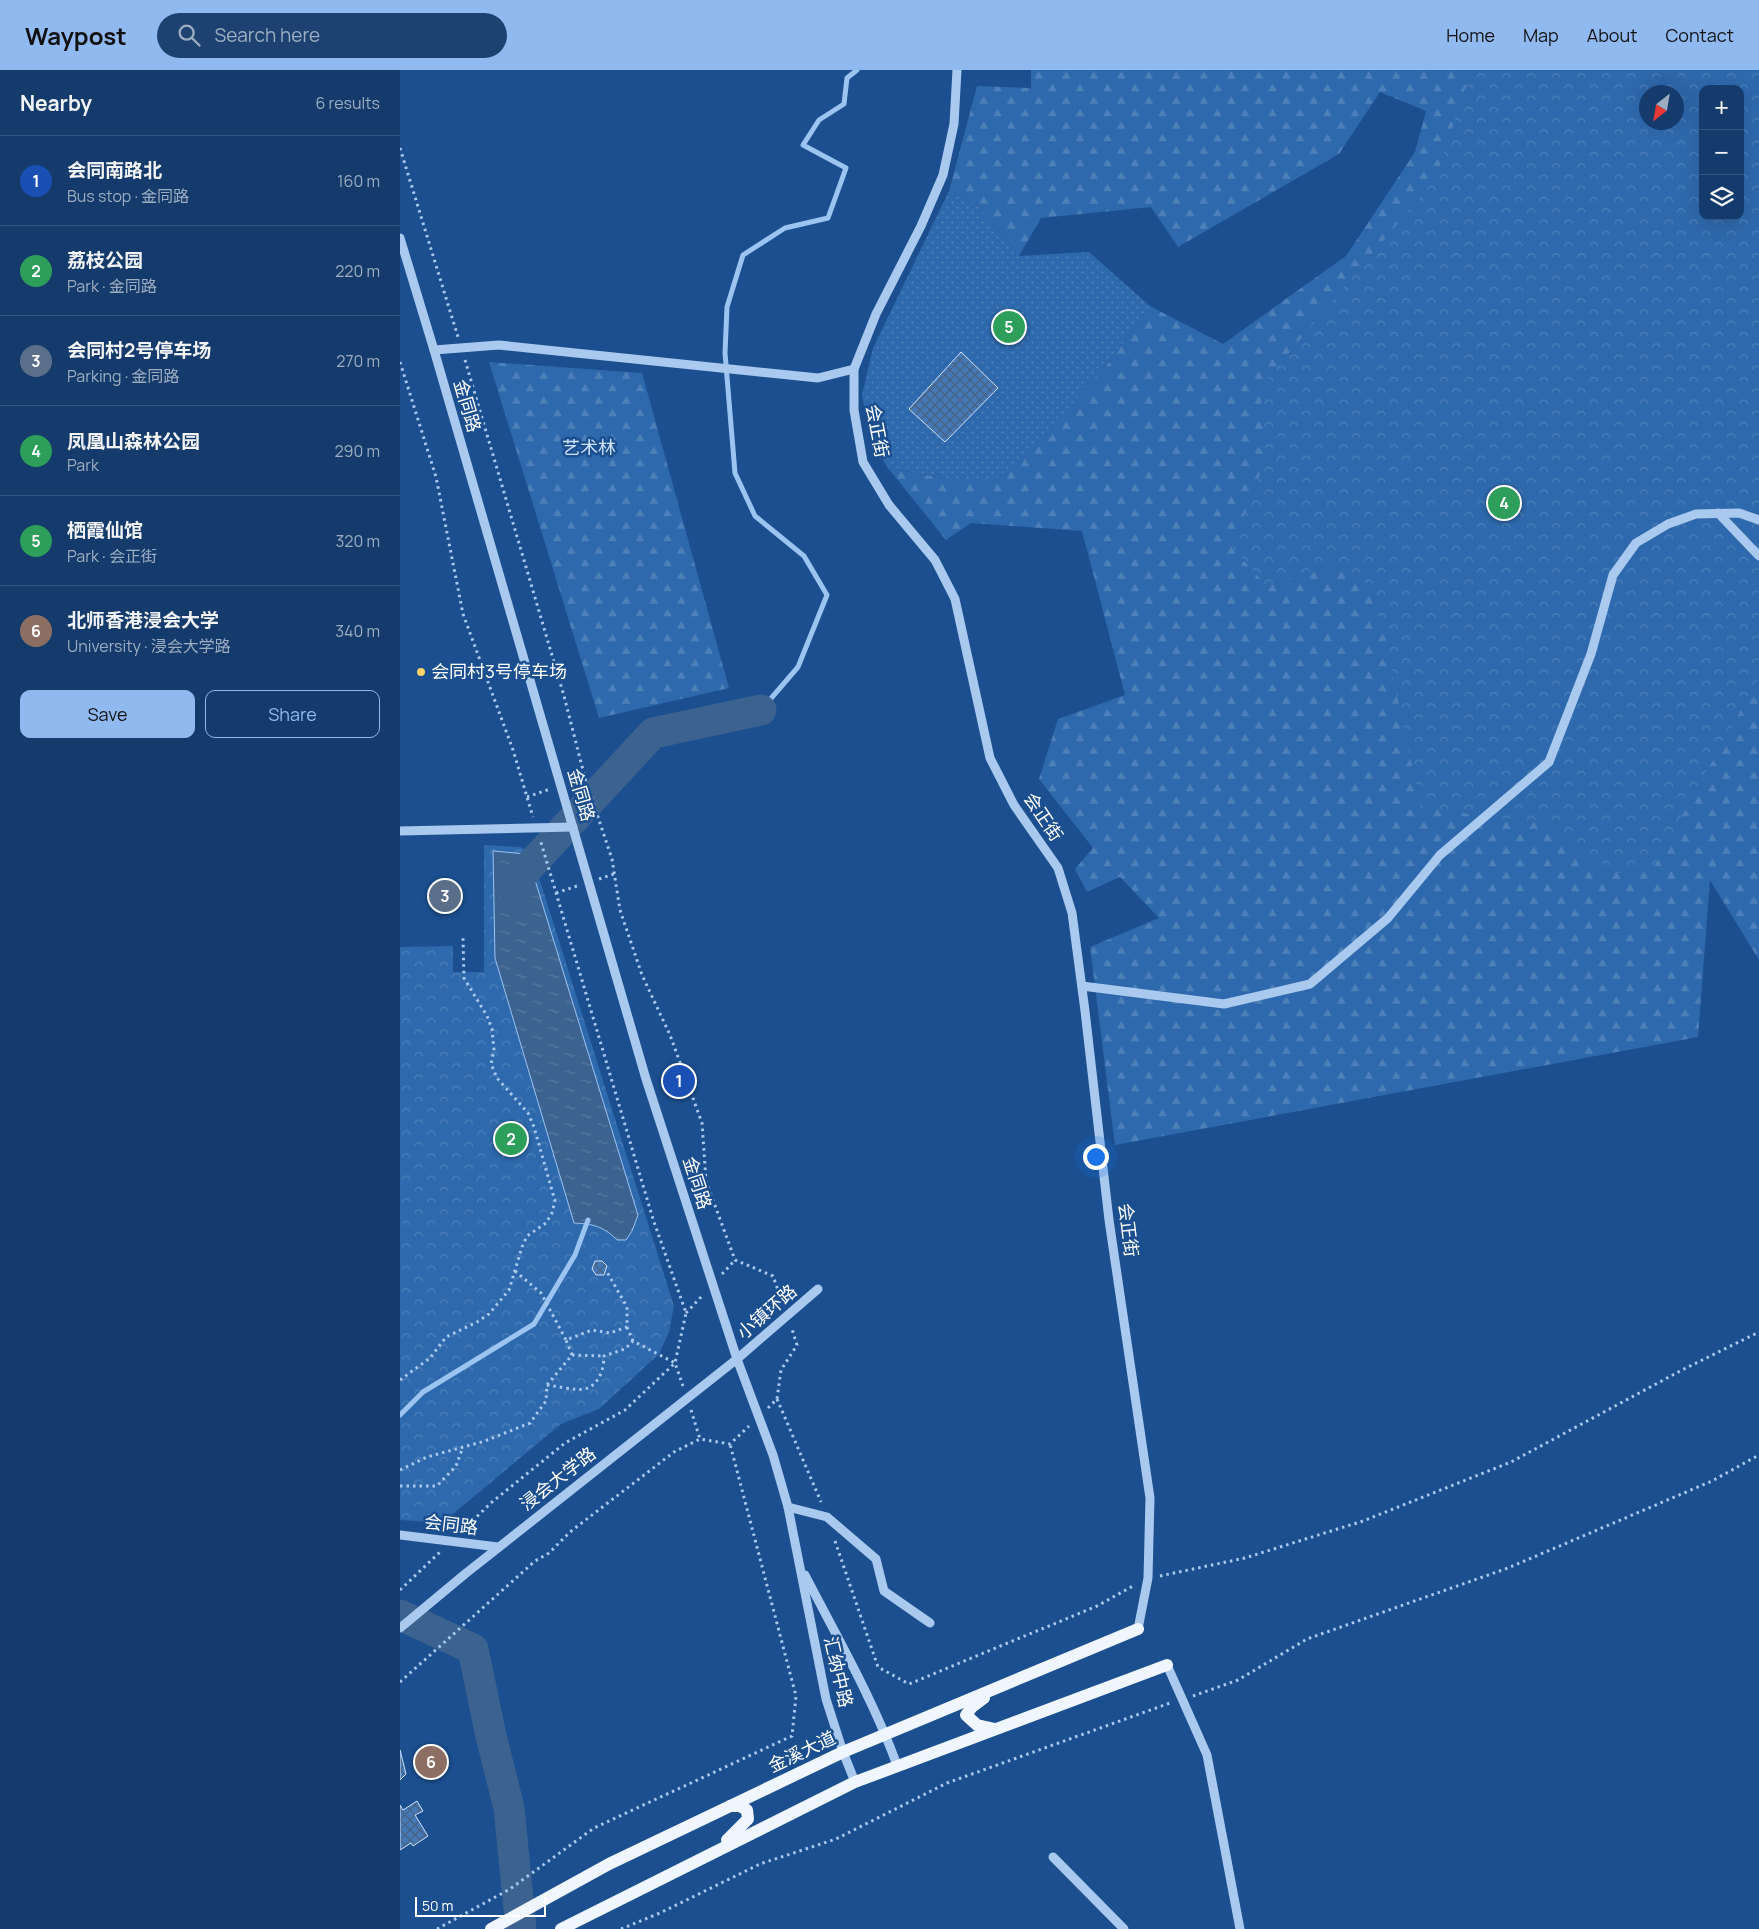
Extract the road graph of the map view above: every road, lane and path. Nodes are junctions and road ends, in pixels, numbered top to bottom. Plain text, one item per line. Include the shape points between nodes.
1 (957, 70) edge
2 (400, 148) edge
3 (400, 238) edge
4 (461, 348) junction
5 (434, 350) junction
6 (400, 362) edge
7 (854, 369) junction
8 (1718, 513) junction
9 (1759, 520) edge
10 (1759, 556) edge
11 (531, 811) dead end
12 (598, 818) dead end
13 (573, 827) junction
14 (400, 831) edge
15 (548, 864) dead end
16 (464, 938) dead end
17 (1082, 986) junction
18 (515, 1271) junction
19 (607, 1272) dead end
20 (818, 1289) dead end
21 (627, 1327) junction
22 (1759, 1332) edge
23 (566, 1340) junction
24 (633, 1341) junction
25 (572, 1355) junction
26 (604, 1356) junction
27 (738, 1359) junction
28 (675, 1363) junction
29 (400, 1380) edge
30 (547, 1385) junction
31 (777, 1399) dead end
32 (730, 1444) dead end
33 (463, 1446) junction
34 (1759, 1455) edge
35 (400, 1470) edge
36 (400, 1486) edge
37 (788, 1507) junction
38 (827, 1517) junction
39 (570, 1532) dead end
40 (400, 1535) edge
41 (451, 1541) junction
42 (498, 1547) junction
43 (800, 1566) junction
44 (1148, 1578) junction
45 (400, 1590) edge
46 (930, 1623) dead end
47 (400, 1628) edge
48 (1138, 1629) joint
49 (1167, 1666) joint
50 (400, 1682) edge
51 (1003, 1686) junction
52 (1182, 1699) junction
53 (996, 1729) junction
54 (886, 1734) junction
55 (842, 1752) junction
56 (897, 1766) junction
57 (855, 1782) junction
58 (730, 1806) junction
59 (710, 1854) junction
60 (1053, 1857) dead end
61 (437, 1929) edge
62 (491, 1929) edge
63 (561, 1929) edge
64 (621, 1929) edge
65 (1124, 1929) edge
66 (1240, 1929) edge

1 - 7 street, 会正街 via 954,124 943,175 876,314
2 - 4 path
3 - 5 street, 金同路
4 - 5 street
4 - 7 street via 499,345 818,378
4 - 12 path
5 - 13 street, 金同路
6 - 11 path via 436,477 463,614 513,750
7 - 17 street, 会正街 via 854,410 863,462 889,505 935,560 955,599 990,758 1014,804 1058,868 1072,912
8 - 9 street via 1739,513
8 - 10 street
8 - 17 street via 1696,514 1668,524 1636,544 1614,575 1591,654 1549,762 1440,855 1388,918 1310,984 1224,1004
13 - 14 street
13 - 27 street, 金同路 via 646,1079
15 - 28 path via 653,1219 686,1313
16 - 18 path via 464,978 492,1029 494,1050 491,1064 496,1078 528,1113 555,1201 546,1223 527,1236
17 - 44 street, 会正街 via 1109,1220 1150,1498
18 - 23 path via 541,1293
18 - 29 path via 509,1290 489,1314 446,1337 430,1358
19 - 21 path via 628,1307
20 - 27 street, 小镇环路
21 - 23 path via 610,1333 592,1330
21 - 24 path
22 - 44 path via 1511,1462 1363,1521 1245,1558
23 - 25 path
24 - 26 path via 625,1349
24 - 28 path
25 - 26 path
25 - 30 path
26 - 30 path via 604,1368 597,1381 584,1389
27 - 37 street, 汇纳中路
27 - 42 street, 浸会大学路
28 - 41 path via 625,1410 565,1443 492,1502
30 - 33 path via 546,1401 530,1423
31 - 38 path
32 - 61 path via 796,1696 792,1736 594,1828 510,1889
33 - 35 path via 427,1457
33 - 36 path via 456,1466 437,1486
34 - 52 path via 1712,1481 1508,1568 1307,1639 1238,1680
37 - 38 street
37 - 43 street, 汇纳中路
38 - 44 path via 878,1667 908,1684 1096,1606
38 - 46 street via 876,1559 884,1591
39 - 50 path
40 - 41 street, 会同路
41 - 42 street, 会同路
41 - 45 path
42 - 47 street, 浸会大学路
43 - 54 street, 汇纳中路
43 - 55 street, 汇纳中路 via 826,1699
44 - 48 street, 会正街
48 - 51 main road, 金溪大道
49 - 52 street
49 - 53 main road
51 - 53 main road via 972,1707 966,1715 977,1725
51 - 54 main road, 金溪大道
52 - 64 path via 947,1782 836,1839 760,1864
52 - 66 street via 1207,1755
53 - 56 main road
54 - 55 main road, 金溪大道
54 - 56 street, 汇纳中路
55 - 57 street, 汇纳中路
55 - 58 main road, 金溪大道
56 - 57 main road
57 - 59 main road
58 - 59 main road via 747,1810 748,1819
58 - 62 main road, 金溪大道 via 609,1864
59 - 63 main road
60 - 65 street

